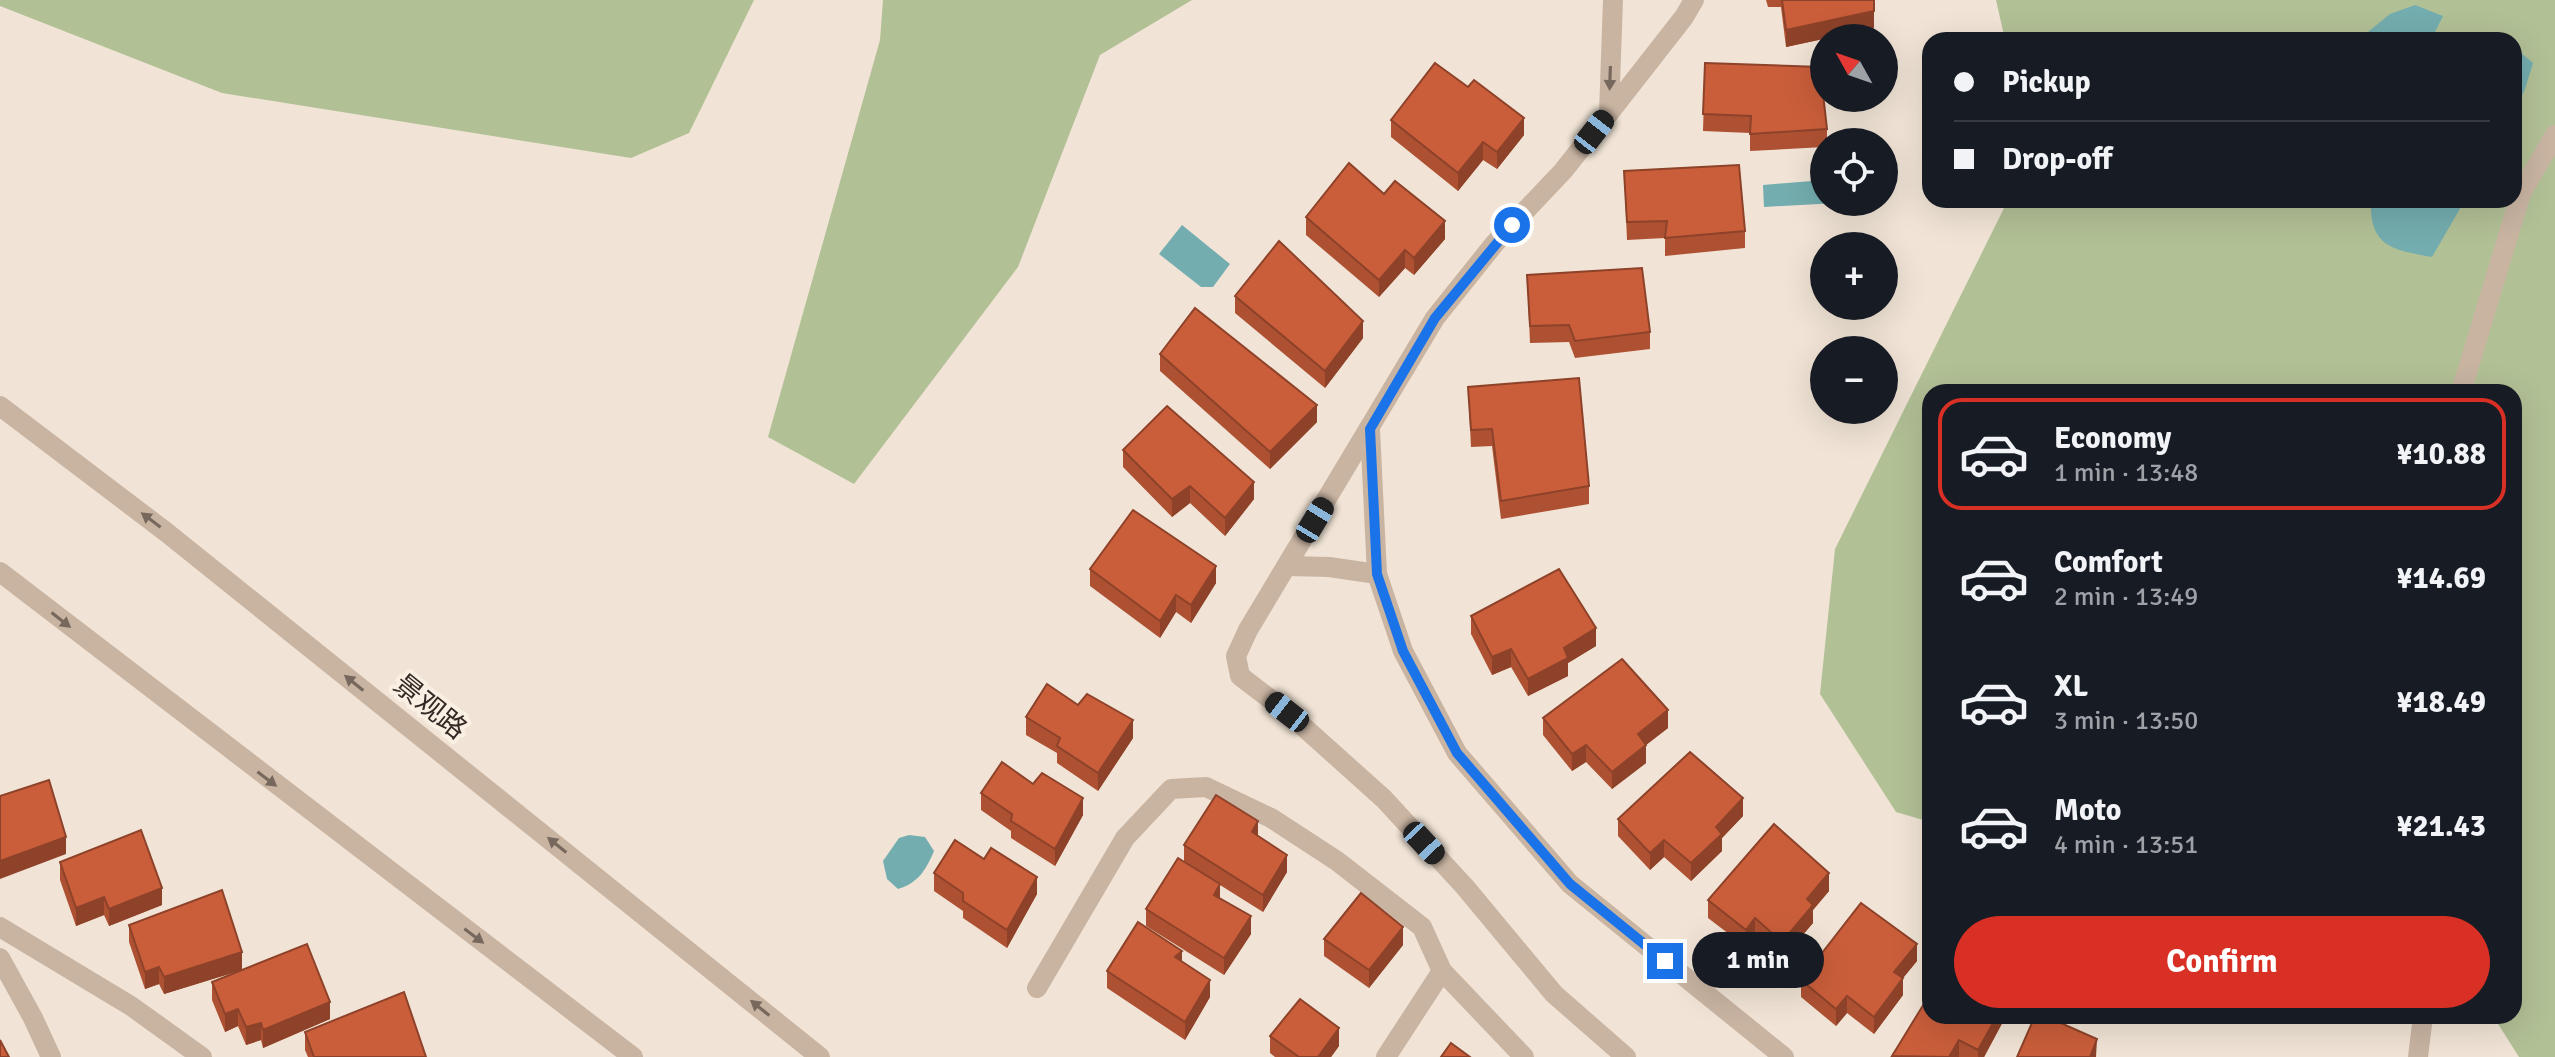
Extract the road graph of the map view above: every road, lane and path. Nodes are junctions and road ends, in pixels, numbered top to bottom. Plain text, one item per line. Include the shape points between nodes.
1 (1613, 0) edge
2 (1694, 0) edge
3 (1609, 113) junction
4 (2555, 135) edge
5 (2522, 191) edge
6 (2516, 208) edge
7 (2463, 384) edge
8 (0, 406) edge
9 (1370, 429) junction
10 (1288, 566) junction
11 (0, 572) edge
12 (1377, 574) junction
13 (0, 927) edge
14 (0, 958) edge
15 (1442, 971) junction
16 (1037, 988) dead end
17 (2422, 1024) edge
18 (51, 1057) edge
19 (202, 1057) edge
20 (633, 1057) edge
21 (820, 1057) edge
22 (1386, 1057) edge
23 (1524, 1057) edge
24 (1626, 1057) edge
25 (1784, 1057) edge
26 (2418, 1057) edge

1 -> 3 street
2 - 3 street
3 - 9 street via 1435,318
4 - 5 street
6 - 7 street
21 -> 8 street, 景观路 via 179,541
9 - 10 street
9 - 12 street
10 - 12 street
10 - 24 street via 1236,656 1240,676 1384,799 1554,994
11 -> 20 street
12 - 25 street via 1403,651 1457,753 1570,884
13 - 19 street via 131,1006
14 - 18 street
15 - 16 street via 1422,927 1324,852 1271,818 1206,787 1171,789 1125,838
15 - 22 street
15 - 23 street
17 - 26 street

